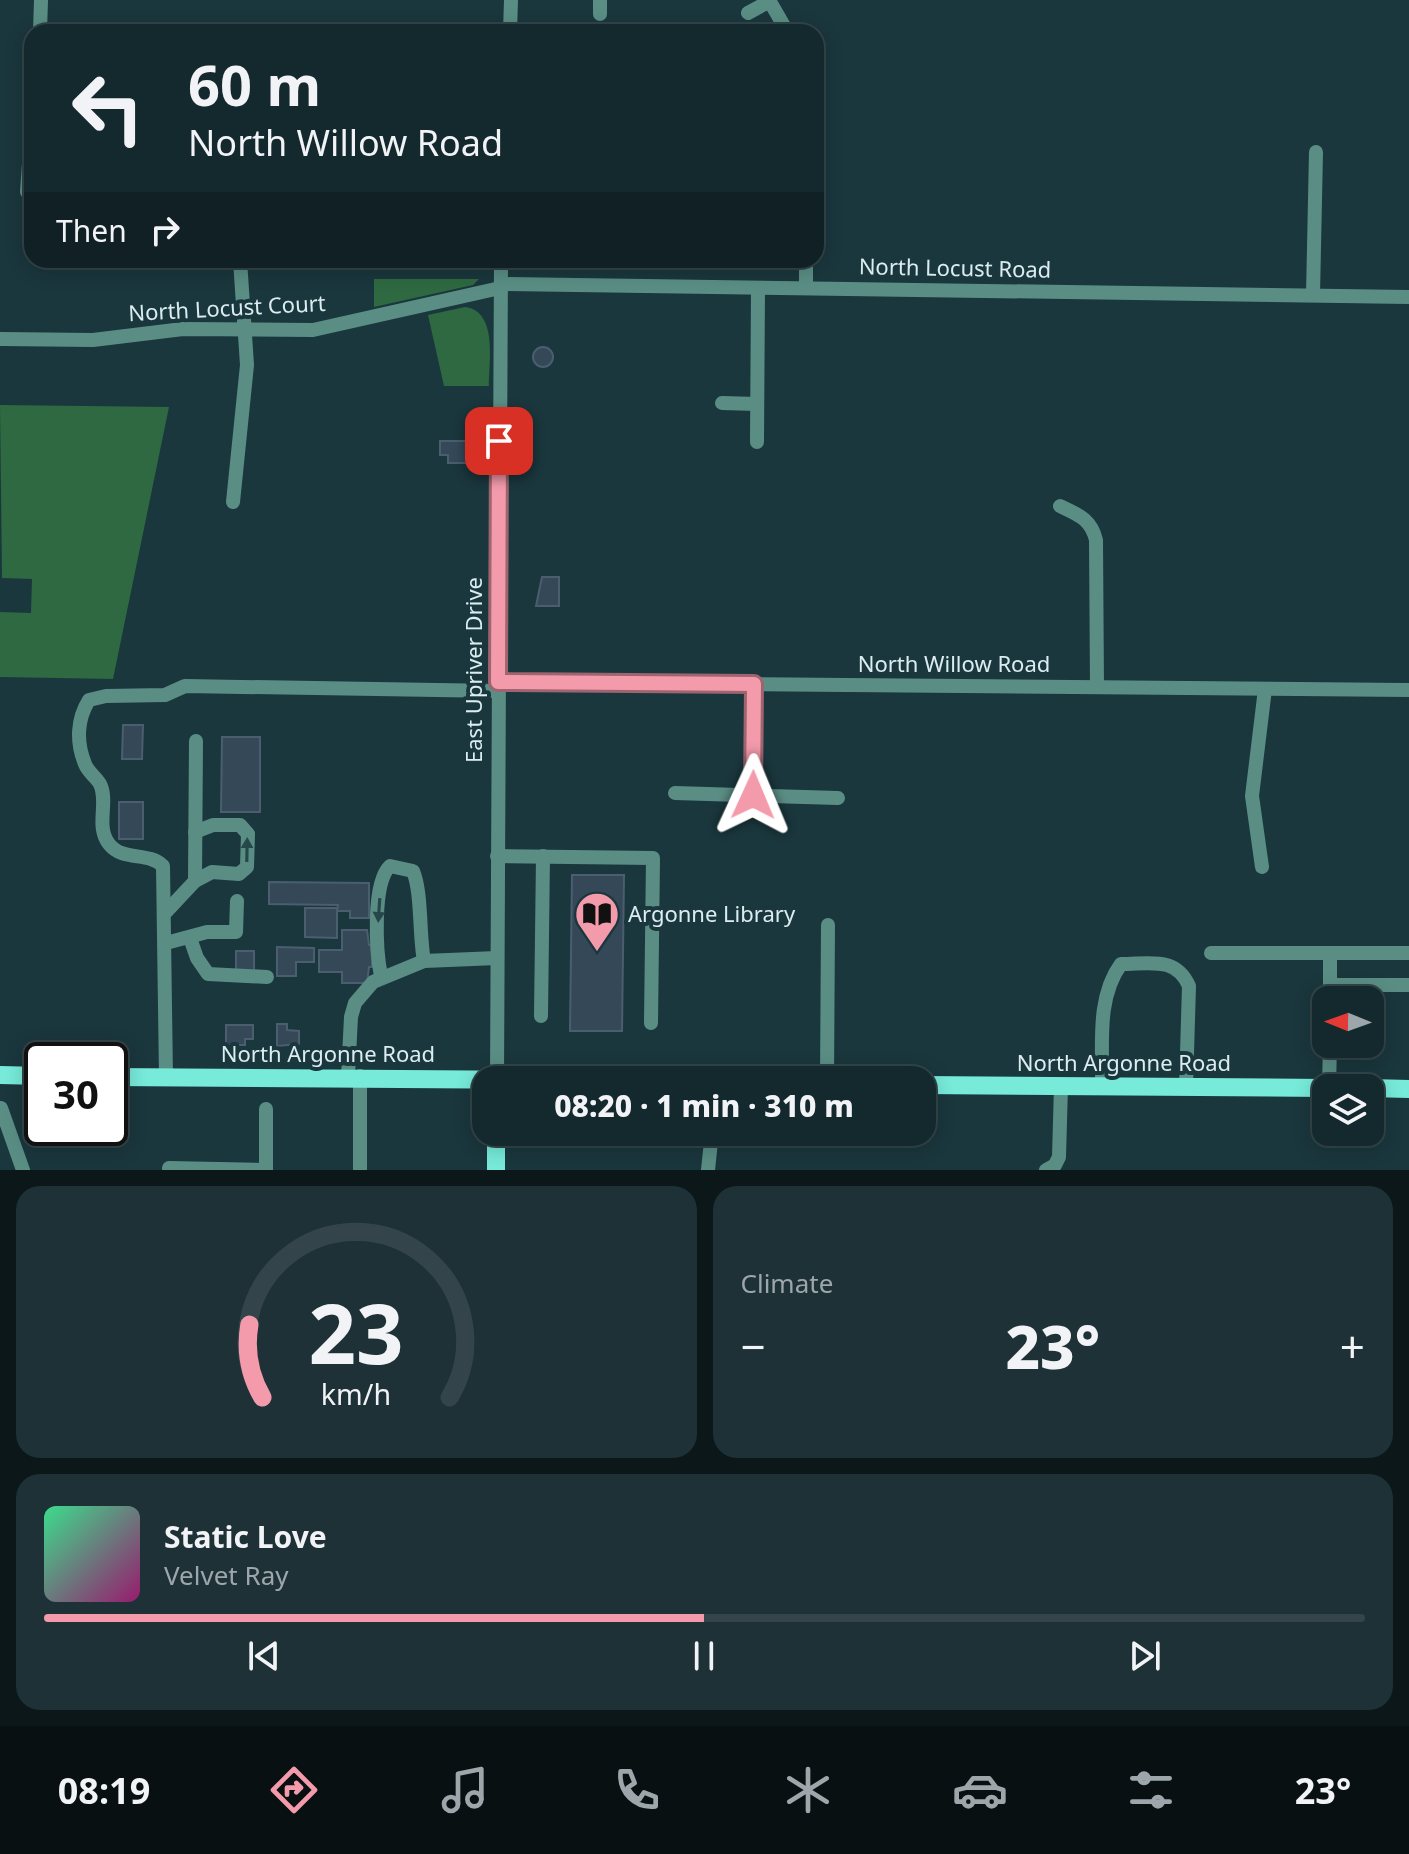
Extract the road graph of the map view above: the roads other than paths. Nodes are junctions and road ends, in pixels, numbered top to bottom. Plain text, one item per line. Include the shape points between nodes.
1 (41, 0) edge
2 (511, 0) edge
3 (770, 1) edge
4 (748, 13) dead end
5 (40, 24) edge
6 (510, 24) edge
7 (783, 24) edge
8 (1316, 152) dead end
9 (241, 268) edge
10 (501, 268) edge
11 (806, 268) edge
12 (500, 286) junction
13 (758, 288) junction
14 (806, 288) junction
15 (1313, 295) junction
16 (1409, 297) edge
17 (247, 330) junction
18 (0, 339) edge
19 (722, 403) dead end
20 (757, 404) junction
21 (757, 442) dead end
22 (233, 502) dead end
23 (1060, 506) dead end
24 (754, 684) junction
25 (498, 687) junction
26 (1097, 687) junction
27 (1265, 689) junction
28 (1409, 690) edge
29 (196, 741) dead end
30 (675, 793) dead end
31 (753, 795) junction
32 (838, 798) dead end
33 (195, 832) junction
34 (497, 856) junction
35 (543, 856) junction
36 (1262, 867) dead end
37 (195, 881) junction
38 (237, 901) dead end
39 (166, 906) junction
40 (828, 925) dead end
41 (190, 938) junction
42 (166, 943) junction
43 (1211, 953) dead end
44 (1330, 953) junction
45 (1409, 953) edge
46 (497, 958) junction
47 (424, 961) junction
48 (381, 976) junction
49 (267, 977) dead end
50 (1409, 985) edge
51 (1330, 986) edge
52 (1384, 987) edge
53 (541, 1016) dead end
54 (651, 1023) dead end
55 (497, 1066) edge
56 (827, 1066) edge
57 (0, 1075) edge
58 (24, 1076) edge
59 (354, 1076) junction
60 (128, 1077) edge
61 (166, 1077) junction
62 (472, 1079) edge
63 (936, 1085) edge
64 (1061, 1086) junction
65 (1102, 1087) junction
66 (1186, 1087) junction
67 (1312, 1088) edge
68 (1384, 1088) edge
69 (1409, 1089) edge
70 (1, 1108) edge
71 (266, 1109) dead end
72 (496, 1146) edge
73 (711, 1146) edge
74 (169, 1168) edge
75 (23, 1170) edge
76 (266, 1170) edge
77 (360, 1170) edge
78 (496, 1170) edge
79 (708, 1170) edge
80 (1046, 1170) edge

1 - 5 street
2 - 6 street
3 - 4 street
3 - 7 street
8 - 15 street
9 - 17 street
10 - 12 street, East Upriver Drive
11 - 14 street
12 - 13 street, North Locust Road
12 - 17 street, North Locust Court via 313,330
12 - 25 street, East Upriver Drive
13 - 14 street, North Locust Road
13 - 20 street
14 - 15 street, North Locust Road
15 - 16 street, North Locust Road
17 - 18 street, North Locust Court via 183,329 93,340
17 - 22 street
19 - 20 street
20 - 21 street
23 - 26 street via 1085,518 1096,540
24 - 25 street, North Willow Road
24 - 26 street, North Willow Road
24 - 31 street
25 - 34 street, East Upriver Drive
25 - 39 street, North Willow Road via 185,686 165,695 89,700 78,717 80,741 85,764 100,785 102,830 109,845 125,855 154,857 163,866
26 - 27 street, North Willow Road
27 - 28 street, North Willow Road
27 - 36 street via 1252,796
29 - 33 street
30 - 31 street
31 - 32 street
33 - 37 street
37 -> 33 street via 212,872 239,874 247,867 248,834 240,825 213,825
34 - 35 street
34 - 46 street, East Upriver Drive
35 - 53 street
35 - 54 street via 653,858
37 - 39 street
38 - 41 street via 236,932
39 - 42 street
40 - 56 street
41 - 42 street
41 - 49 street via 208,974
42 - 61 street
43 - 44 street
44 - 45 street
44 - 51 street
46 - 47 street
46 - 55 street, East Upriver Drive
47 - 48 street
47 -> 48 street via 418,883 413,871 390,866 381,882
48 - 59 street via 355,1003
50 - 52 street
57 - 58 main road
59 - 61 main road, North Argonne Road
59 - 62 main road, North Argonne Road
59 - 77 street
60 - 61 main road, North Argonne Road
63 - 64 main road, North Argonne Road
64 - 65 main road, North Argonne Road
64 - 80 street via 1059,1157
65 - 66 main road, North Argonne Road
65 - 66 street via 1104,1007 1112,976 1121,964 1169,963 1182,971 1189,986
66 - 67 main road, North Argonne Road
68 - 69 main road
70 - 75 street
71 - 76 street
72 - 78 main road
73 - 79 street
74 - 76 street

